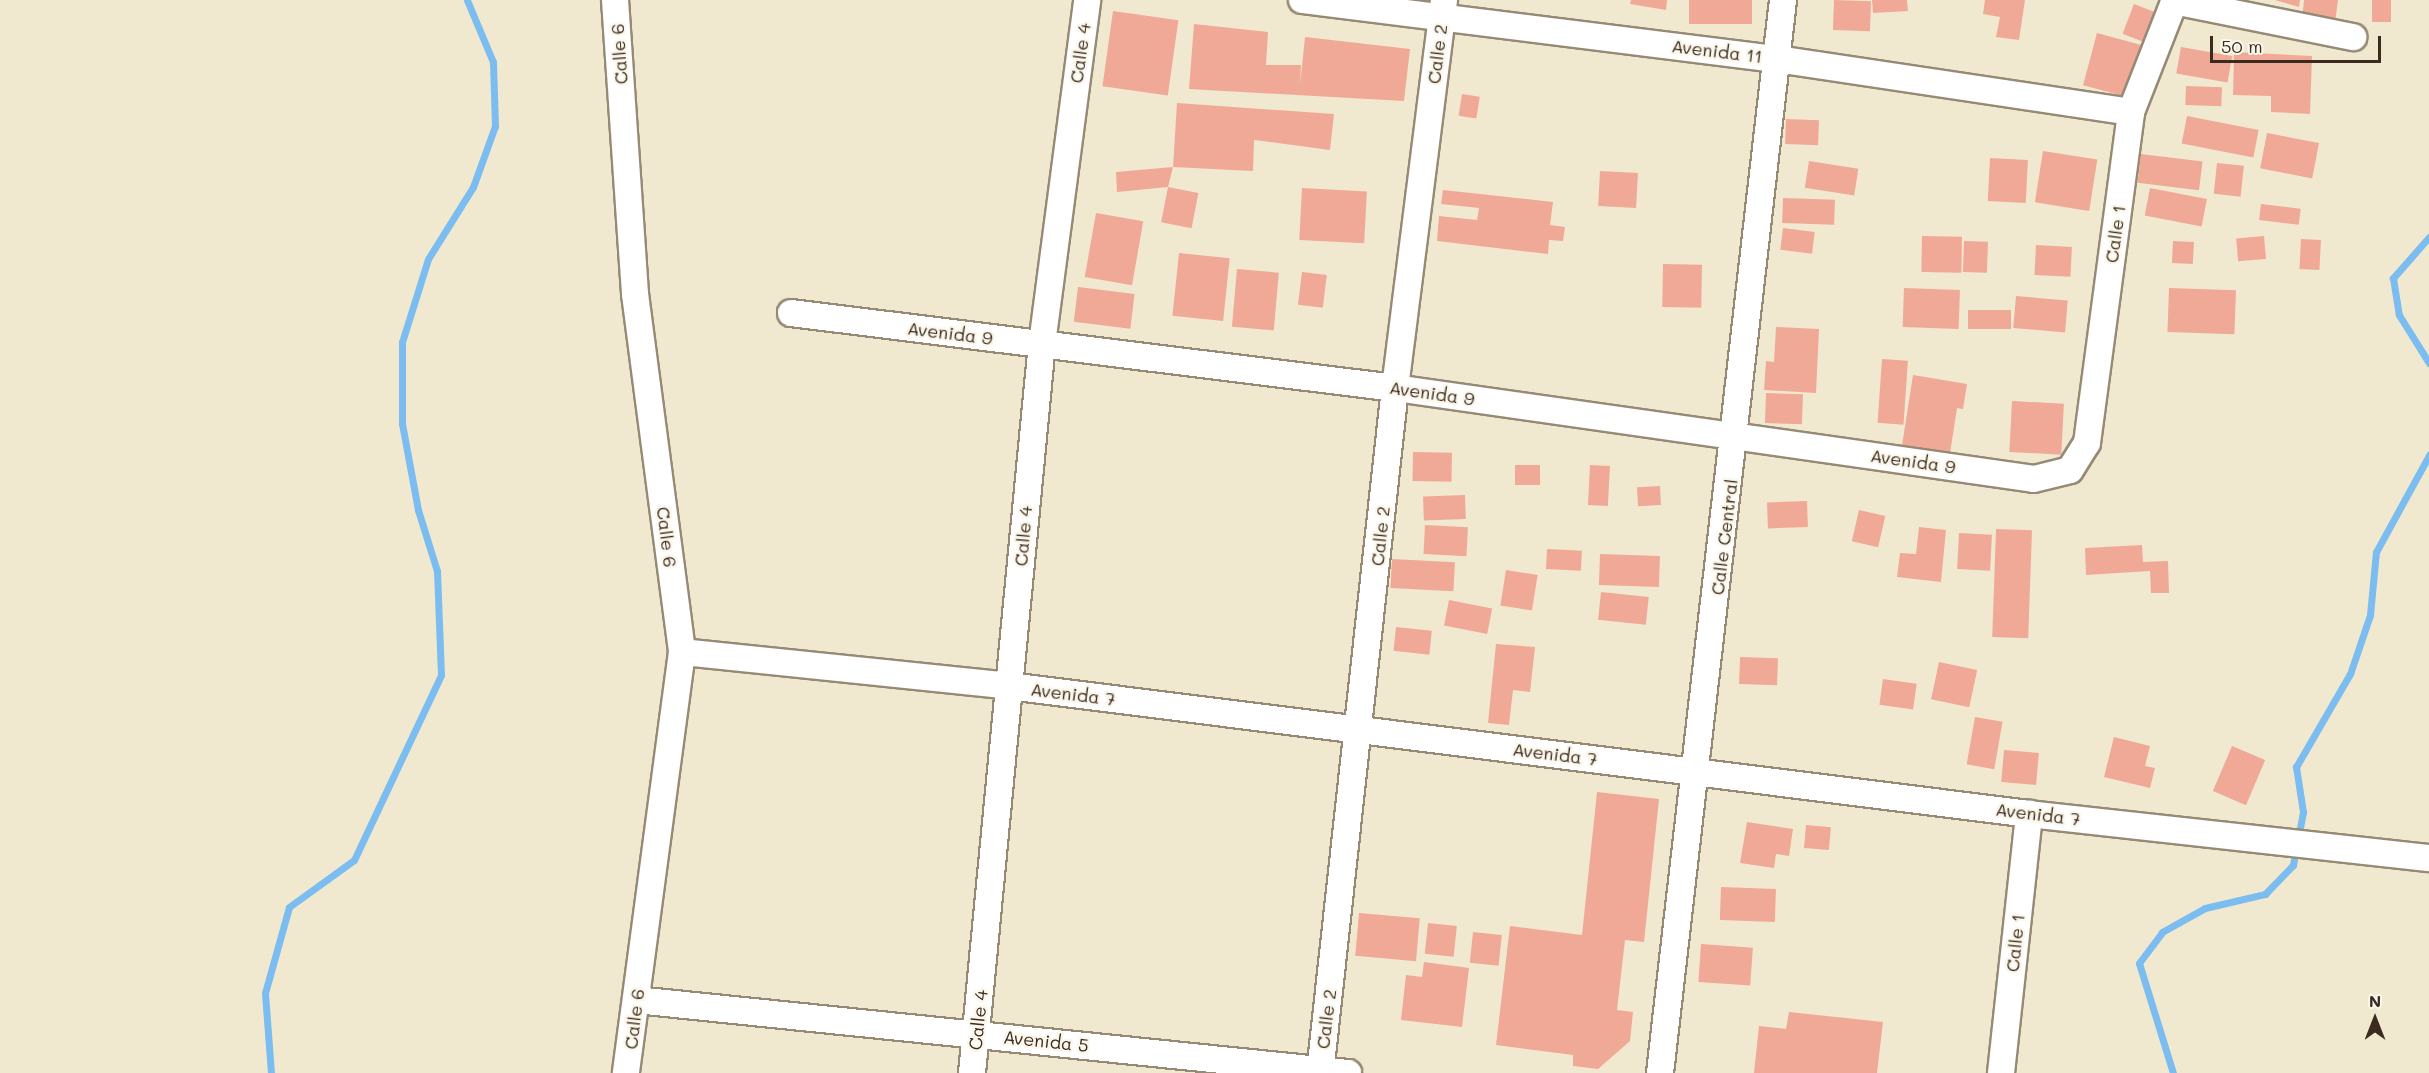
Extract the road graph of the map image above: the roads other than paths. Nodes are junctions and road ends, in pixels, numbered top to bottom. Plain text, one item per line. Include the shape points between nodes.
1 (615, 0) edge
2 (1088, 0) edge
3 (1302, 0) edge
4 (1783, 0) edge
5 (2175, 0) edge
6 (1443, 9) edge
7 (2353, 37) dead end
8 (1777, 58) junction
9 (2131, 112) junction
10 (791, 313) dead end
11 (1042, 344) junction
12 (1395, 388) junction
13 (1736, 435) junction
14 (2070, 470) joint
15 (682, 652) junction
16 (1009, 686) junction
17 (1360, 729) junction
18 (1694, 771) junction
19 (2029, 814) junction
20 (2429, 858) edge
21 (636, 1000) junction
22 (977, 1034) junction
23 (1320, 1071) edge
24 (627, 1073) edge
25 (972, 1073) edge
26 (1348, 1073) edge
27 (1660, 1073) edge
28 (2001, 1073) edge

1 - 15 street, Calle 6 via 635,294
2 - 11 street, Calle 4
3 - 6 street, Avenida 11
4 - 8 street, Calle Central
5 - 7 street
5 - 9 street, Calle 1
6 - 8 street, Avenida 11
6 - 12 street, Calle 2
8 - 9 street, Avenida 11
8 - 13 street, Calle Central
9 - 14 street, Calle 1 via 2087,443
10 - 11 street, Avenida 9
11 - 12 street, Avenida 9
11 - 16 street, Calle 4
12 - 13 street, Avenida 9
12 - 17 street, Calle 2
13 - 14 street, Avenida 9 via 2034,479
13 - 18 street, Calle Central
15 - 16 street, Avenida 7
15 - 21 street, Calle 6
16 - 17 street, Avenida 7
16 - 22 street, Calle 4
17 - 18 street, Avenida 7
17 - 23 street, Calle 2
18 - 19 street, Avenida 7
18 - 27 street, Calle Central
19 - 20 street, Avenida 7
19 - 28 street, Calle 1
21 - 22 street, Avenida 5
21 - 24 street, Calle 6
22 - 23 street, Avenida 5
22 - 25 street, Calle 4
23 - 26 street, Avenida 5

